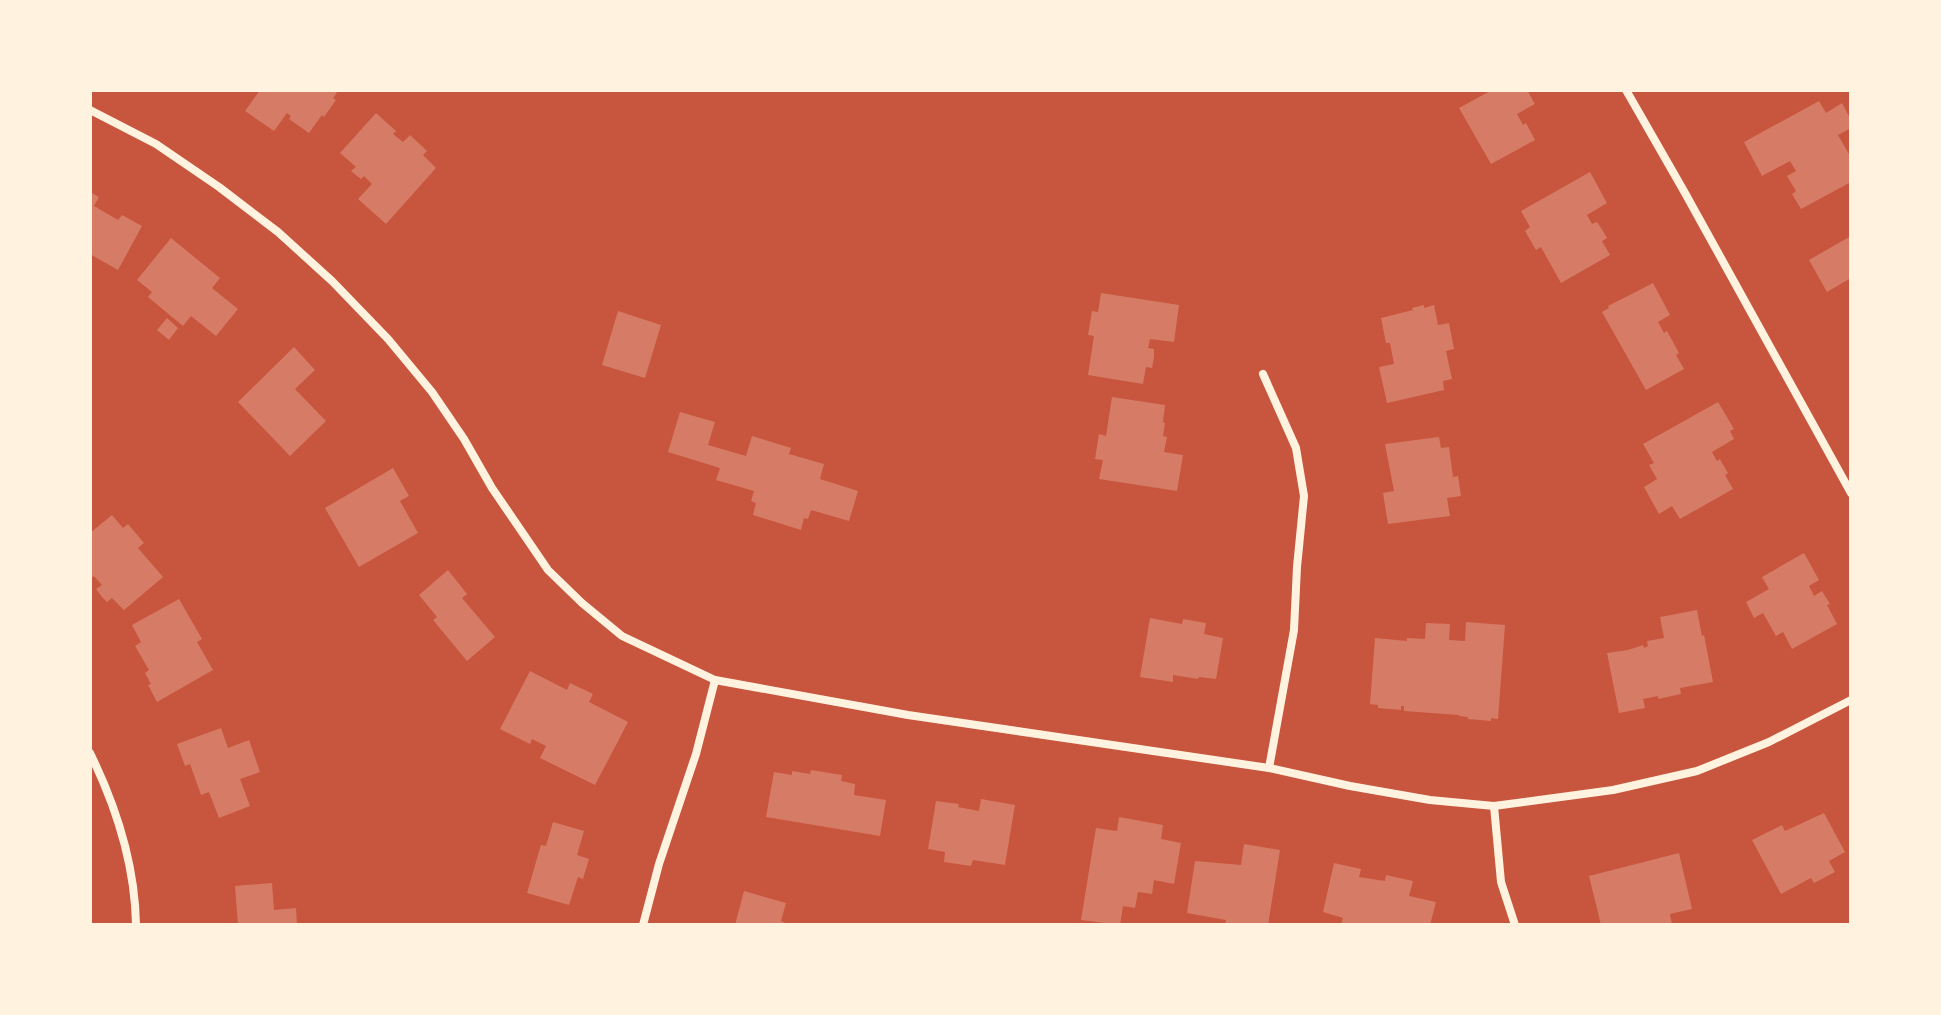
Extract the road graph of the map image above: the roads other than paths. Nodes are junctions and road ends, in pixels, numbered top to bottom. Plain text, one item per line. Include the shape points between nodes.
1 (1626, 90) edge
2 (90, 110) edge
3 (1263, 374) dead end
4 (1851, 493) edge
5 (715, 680) junction
6 (1851, 700) edge
7 (90, 753) edge
8 (1269, 768) junction
9 (1494, 806) junction
10 (136, 925) edge
11 (643, 925) edge
12 (1515, 925) edge

1 - 4 street
2 - 5 street via 156,144 300,251 388,339 432,392 548,570 622,636
3 - 8 street via 1296,448 1304,496 1294,630
5 - 8 street via 908,715
5 - 11 street
6 - 9 street via 1697,771 1613,790
7 - 10 street via 123,831
8 - 9 street via 1430,800
9 - 12 street via 1501,882

